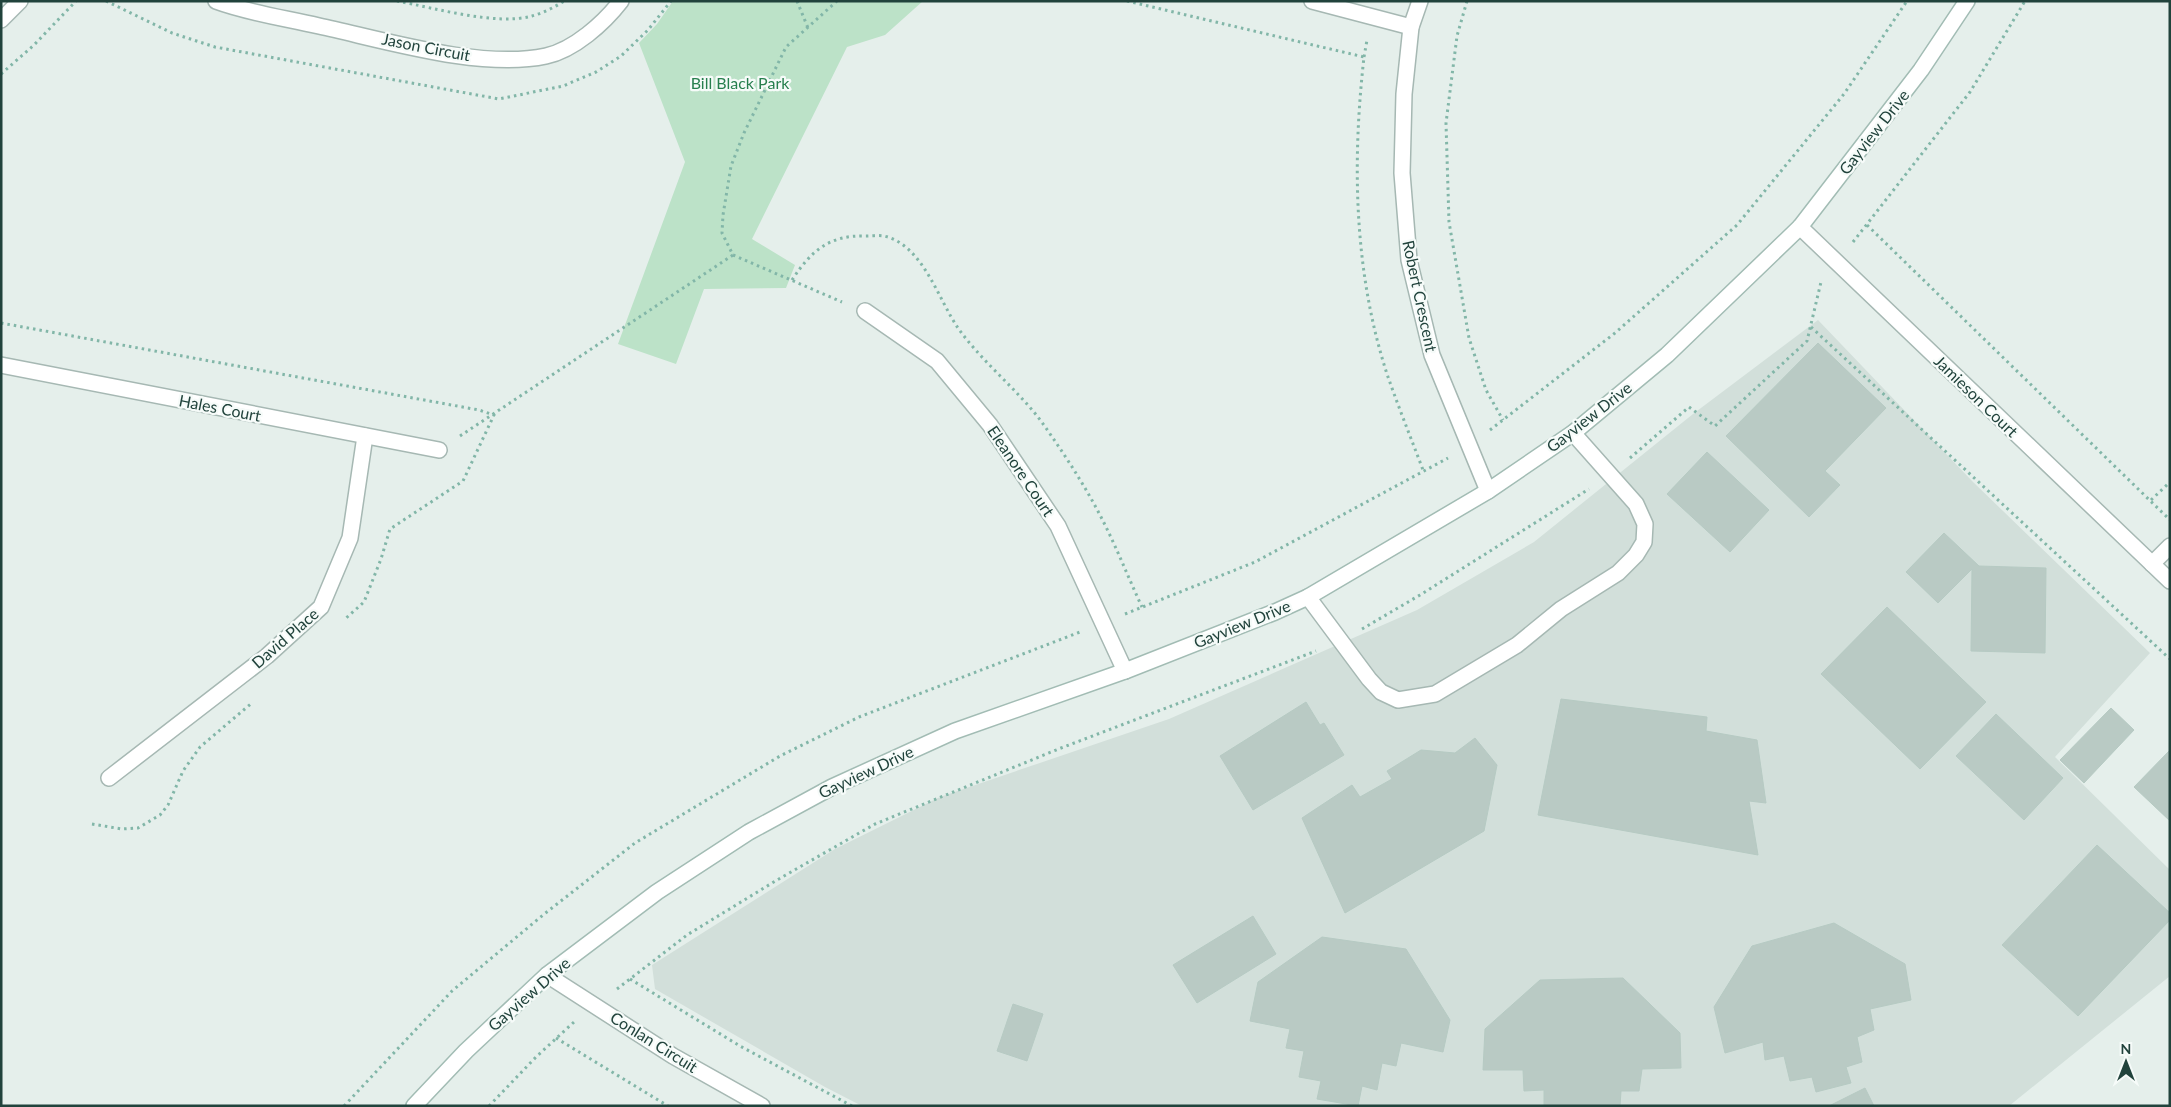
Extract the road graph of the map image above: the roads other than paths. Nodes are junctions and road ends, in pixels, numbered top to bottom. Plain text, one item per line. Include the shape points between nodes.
1 (20, 1) edge
2 (216, 1) edge
3 (621, 1) edge
4 (1312, 1) edge
5 (1420, 1) edge
6 (1967, 1) edge
7 (1, 20) edge
8 (1412, 27) junction
9 (1800, 227) junction
10 (865, 312) road end
11 (1, 365) edge
12 (1573, 433) junction
13 (365, 436) junction
14 (439, 450) road end
15 (1488, 492) junction
16 (2170, 546) edge
17 (2152, 564) junction
18 (2170, 582) edge
19 (1308, 597) junction
20 (1125, 672) junction
21 (110, 778) dead end
22 (547, 975) junction
23 (414, 1106) edge
24 (762, 1106) edge

1 - 7 street
2 - 3 street, Jason Circuit via 412,46 464,56 513,60 548,56 580,41 606,20
4 - 8 street
5 - 8 street, Robert Crescent
6 - 9 street, Gayview Drive via 1922,70
8 - 15 street, Robert Crescent via 1404,94 1402,173 1409,260 1432,356
9 - 12 street, Gayview Drive via 1667,356
9 - 17 street, Jamieson Court
10 - 20 street, Eleanore Court via 937,360 990,425 1058,526
11 - 13 street, Hales Court
12 - 15 street, Gayview Drive
12 - 19 street via 1636,504 1645,524 1644,542 1618,573 1561,609 1517,645 1435,694 1398,700 1381,692
13 - 14 street, Hales Court
13 - 21 street, David Place via 350,538 321,607 267,656
15 - 19 street, Gayview Drive
16 - 17 street
17 - 18 street, Jamieson Court
19 - 20 street, Gayview Drive
20 - 22 street, Gayview Drive via 955,731 832,787 732,843 658,892
22 - 23 street, Gayview Drive via 466,1051
22 - 24 street, Conlan Circuit via 674,1056

